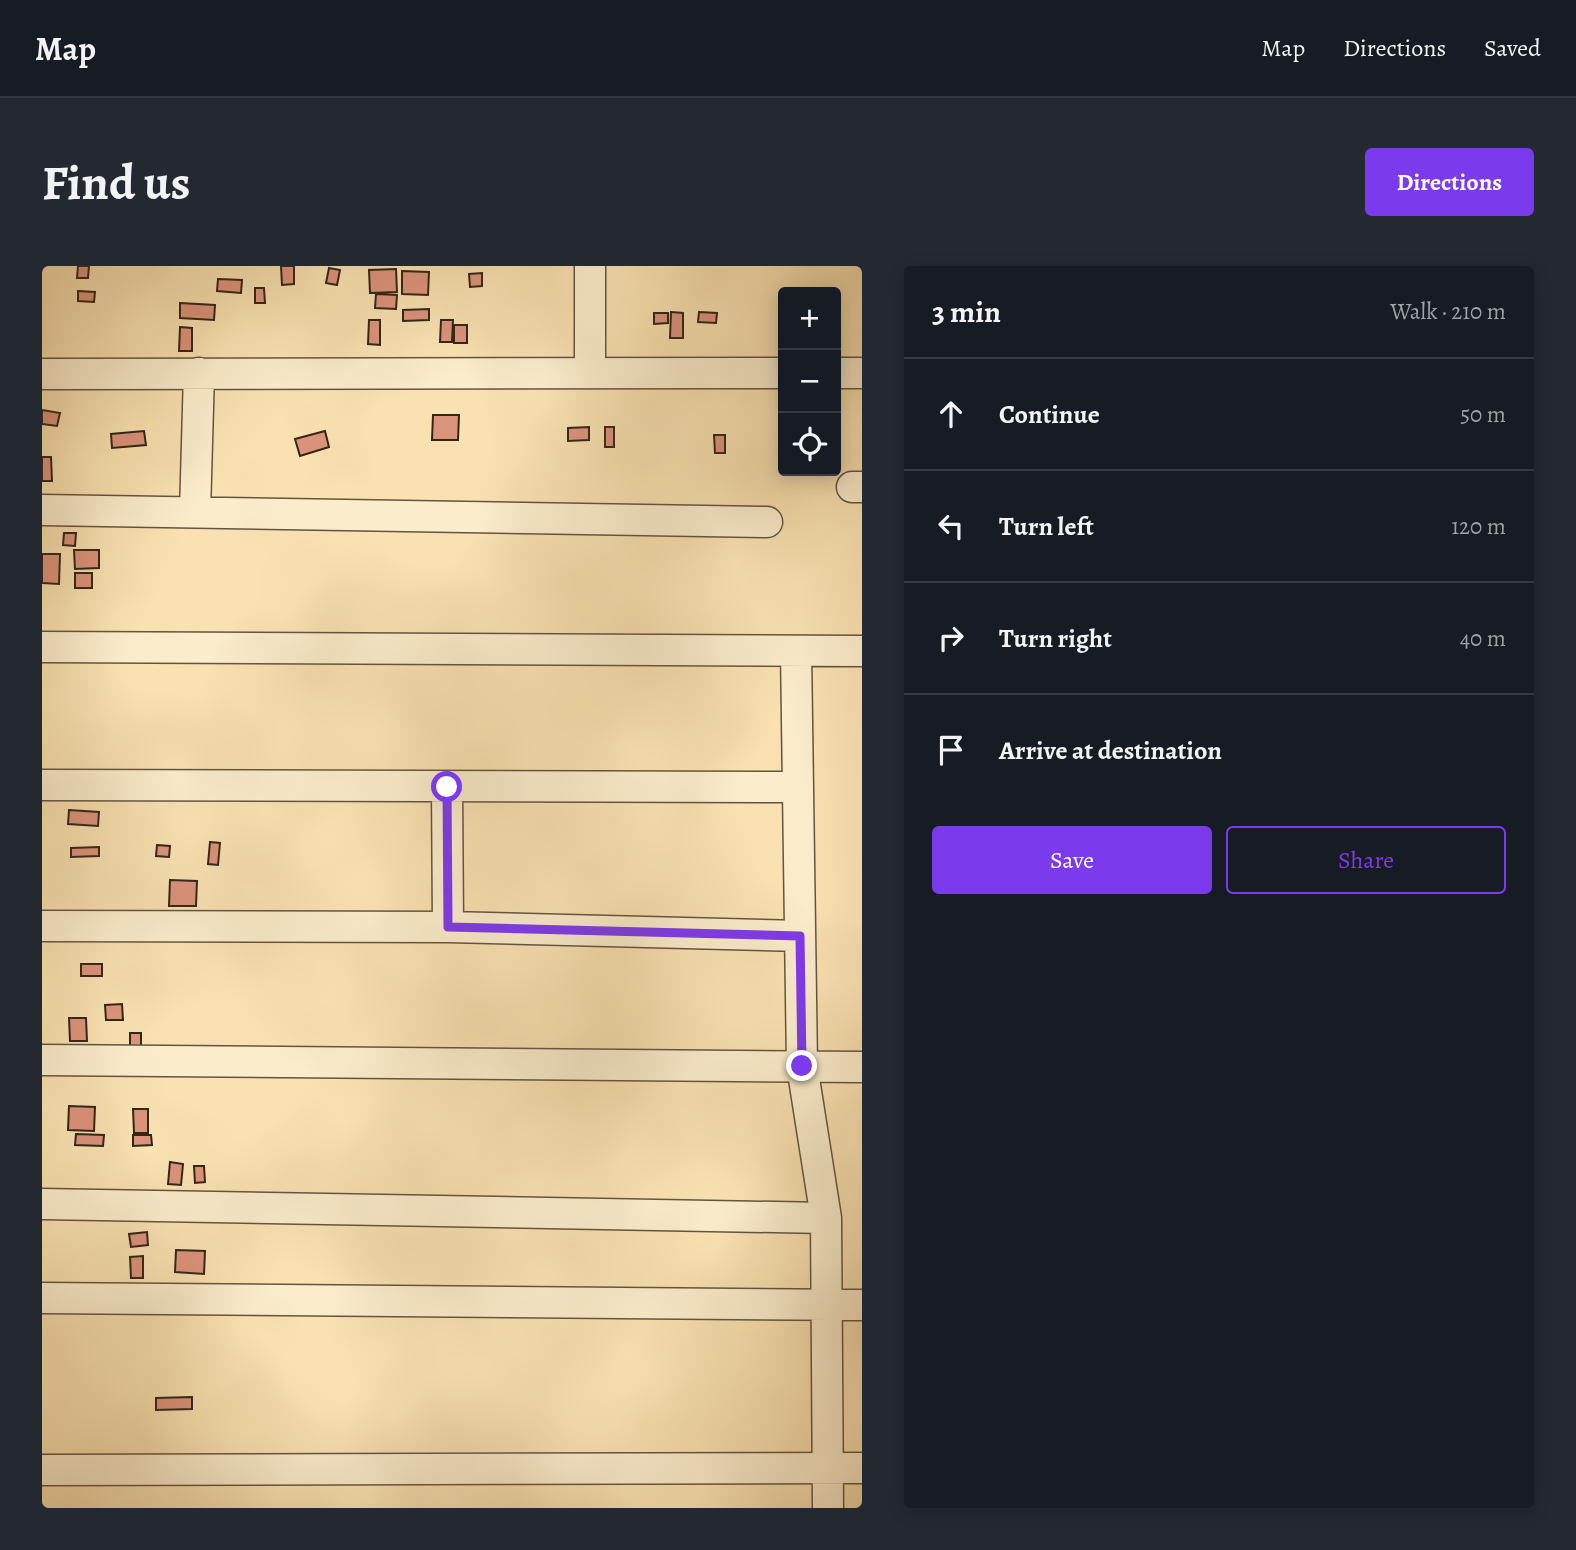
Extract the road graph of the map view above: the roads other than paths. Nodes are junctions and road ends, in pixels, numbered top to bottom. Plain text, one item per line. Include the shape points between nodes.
1 (590, 266) edge
2 (199, 373) junction
3 (590, 373) junction
4 (778, 373) edge
5 (841, 373) edge
6 (862, 373) edge
7 (42, 374) edge
8 (42, 510) edge
9 (195, 512) junction
10 (767, 522) dead end
11 (42, 647) edge
12 (796, 651) junction
13 (862, 651) edge
14 (42, 785) edge
15 (447, 787) junction
16 (798, 787) junction
17 (42, 926) edge
18 (448, 927) junction
19 (800, 936) junction
20 (42, 1060) edge
21 (802, 1066) junction
22 (862, 1066) edge
23 (42, 1204) edge
24 (826, 1218) junction
25 (42, 1298) edge
26 (827, 1304) junction
27 (862, 1305) edge
28 (828, 1468) junction
29 (862, 1468) edge
30 (42, 1470) edge
31 (828, 1508) edge

1 - 3 street
2 - 3 street
2 - 7 street
2 - 9 street
3 - 4 street
5 - 6 street
8 - 9 street
9 - 10 street
11 - 12 street
12 - 13 street
12 - 16 street
14 - 15 street
15 - 16 street
15 - 18 street
16 - 19 street
17 - 18 street
18 - 19 street
19 - 21 street
20 - 21 street
21 - 22 street
21 - 24 street
23 - 24 street
24 - 26 street
25 - 26 street
26 - 27 street
26 - 28 street
28 - 29 street
28 - 30 street
28 - 31 street

